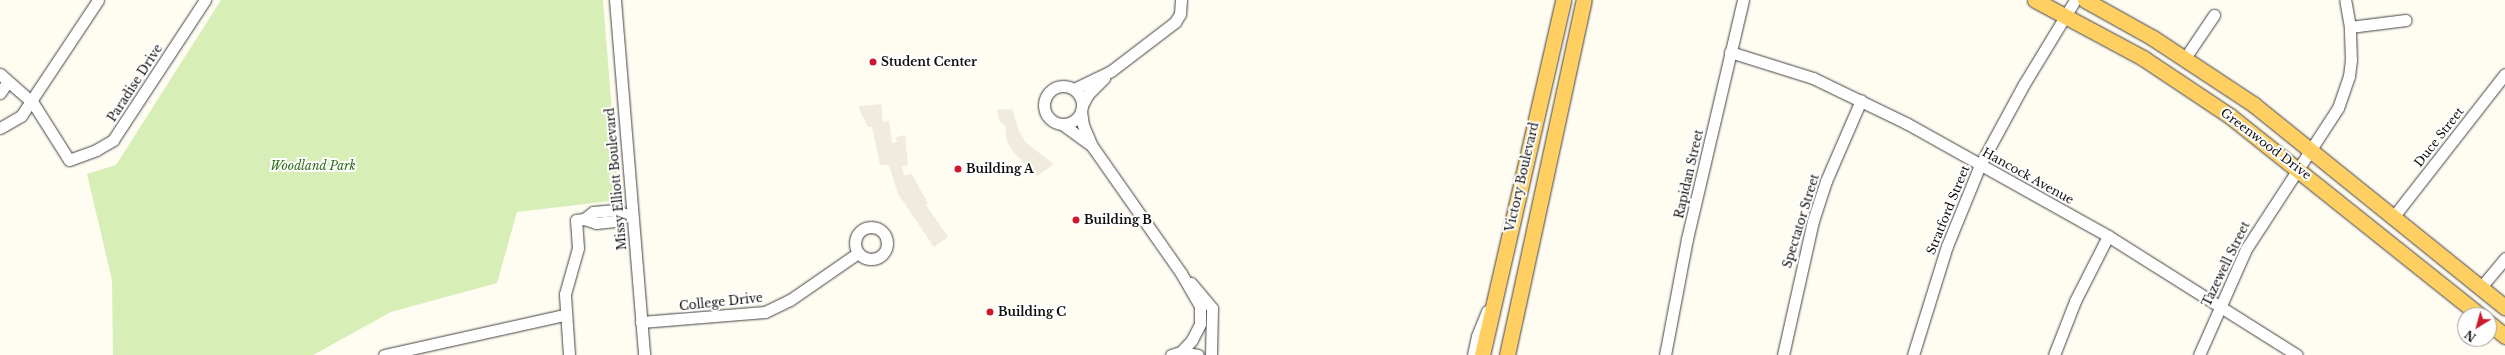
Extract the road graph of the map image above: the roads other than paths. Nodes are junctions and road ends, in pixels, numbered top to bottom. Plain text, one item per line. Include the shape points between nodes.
1 (98, 0) edge
2 (205, 0) edge
3 (614, 0) edge
4 (1182, 0) edge
5 (1563, 0) edge
6 (1584, 0) edge
7 (1743, 0) edge
8 (2035, 0) edge
9 (2075, 0) edge
10 (2085, 0) edge
11 (2345, 0) edge
12 (2214, 15) dead end
13 (2066, 16) junction
14 (2406, 20) dead end
15 (2350, 27) junction
16 (1730, 52) junction
17 (2185, 58) junction
18 (1111, 70) junction
19 (2505, 74) edge
20 (4, 78) edge
21 (1074, 89) junction
22 (0, 93) edge
23 (1861, 100) junction
24 (31, 102) junction
25 (1082, 108) junction
26 (1062, 124) junction
27 (0, 128) edge
28 (1092, 146) junction
29 (2311, 150) junction
30 (1980, 165) junction
31 (2297, 168) junction
32 (629, 215) junction
33 (2394, 216) junction
34 (2108, 236) junction
35 (858, 252) dead end
36 (2505, 258) edge
37 (1181, 273) junction
38 (1497, 286) junction
39 (2481, 287) junction
40 (2220, 306) junction
41 (2469, 307) edge
42 (2505, 307) edge
43 (565, 315) junction
44 (641, 322) junction
45 (1176, 354) edge
46 (384, 355) edge
47 (569, 355) edge
48 (644, 355) edge
49 (1198, 355) edge
50 (1211, 355) edge
51 (1473, 355) edge
52 (1482, 355) edge
53 (1507, 355) edge
54 (1665, 355) edge
55 (1783, 355) edge
56 (1913, 355) edge
57 (2054, 355) edge
58 (2199, 355) edge
59 (2297, 355) edge

1 - 24 street
2 - 24 street, Paradise Drive via 113,140 96,150 69,160
3 - 32 street, Missy Elliott Boulevard
4 - 18 street via 1180,14 1175,22
5 - 38 main road, Victory Boulevard
6 - 53 main road, Victory Boulevard
7 - 16 street, Rapidan Street
8 - 13 main road, Greenwood Drive
9 - 13 street, Stratford Street
10 - 17 main road, Greenwood Drive
11 - 15 street, Tazewell Street
12 - 17 street
13 - 30 street, Stratford Street via 2024,84
13 - 31 main road, Greenwood Drive via 2172,77 2230,116
14 - 15 street
15 - 29 street, Tazewell Street via 2351,60 2344,93 2330,123
16 - 23 street, Hancock Avenue via 1813,78
16 - 54 street, Rapidan Street via 1687,239
17 - 29 main road, Greenwood Drive via 2253,104
18 - 21 street
18 - 25 street via 1088,94
19 - 33 street, Duce Street
20 - 22 street
20 - 24 street
21 - 25 street via 1079,94
21 - 26 street via 1061,85 1045,96 1047,116
23 - 30 street, Hancock Avenue
23 - 55 street, Spectator Street via 1826,181 1813,221
24 - 27 street via 16,121
25 - 26 street via 1074,121
25 - 28 street via 1083,125
26 - 28 street
28 - 37 street
29 - 31 street, Tazewell Street
29 - 33 main road, Greenwood Drive
30 - 34 street, Hancock Avenue
30 - 56 street, Stratford Street via 1947,246
31 - 40 street, Tazewell Street via 2246,249
31 - 41 main road, Greenwood Drive
32 - 43 street via 615,222 596,223 580,219 578,248 564,294
32 - 44 street, Missy Elliott Boulevard
33 - 39 main road, Greenwood Drive
34 - 40 street, Hancock Avenue
34 - 57 street via 2075,301
35 - 44 street, College Drive via 790,300 765,312
36 - 39 street
37 - 45 street via 1200,306 1200,324 1192,340
37 - 50 street via 1202,293 1212,308
38 - 51 street via 1477,336
38 - 52 main road, Victory Boulevard
39 - 42 main road, Greenwood Drive
40 - 58 street, Tazewell Street
40 - 59 street, Hancock Avenue
43 - 46 street
43 - 47 street
44 - 48 street, Missy Elliott Boulevard
45 - 49 street

